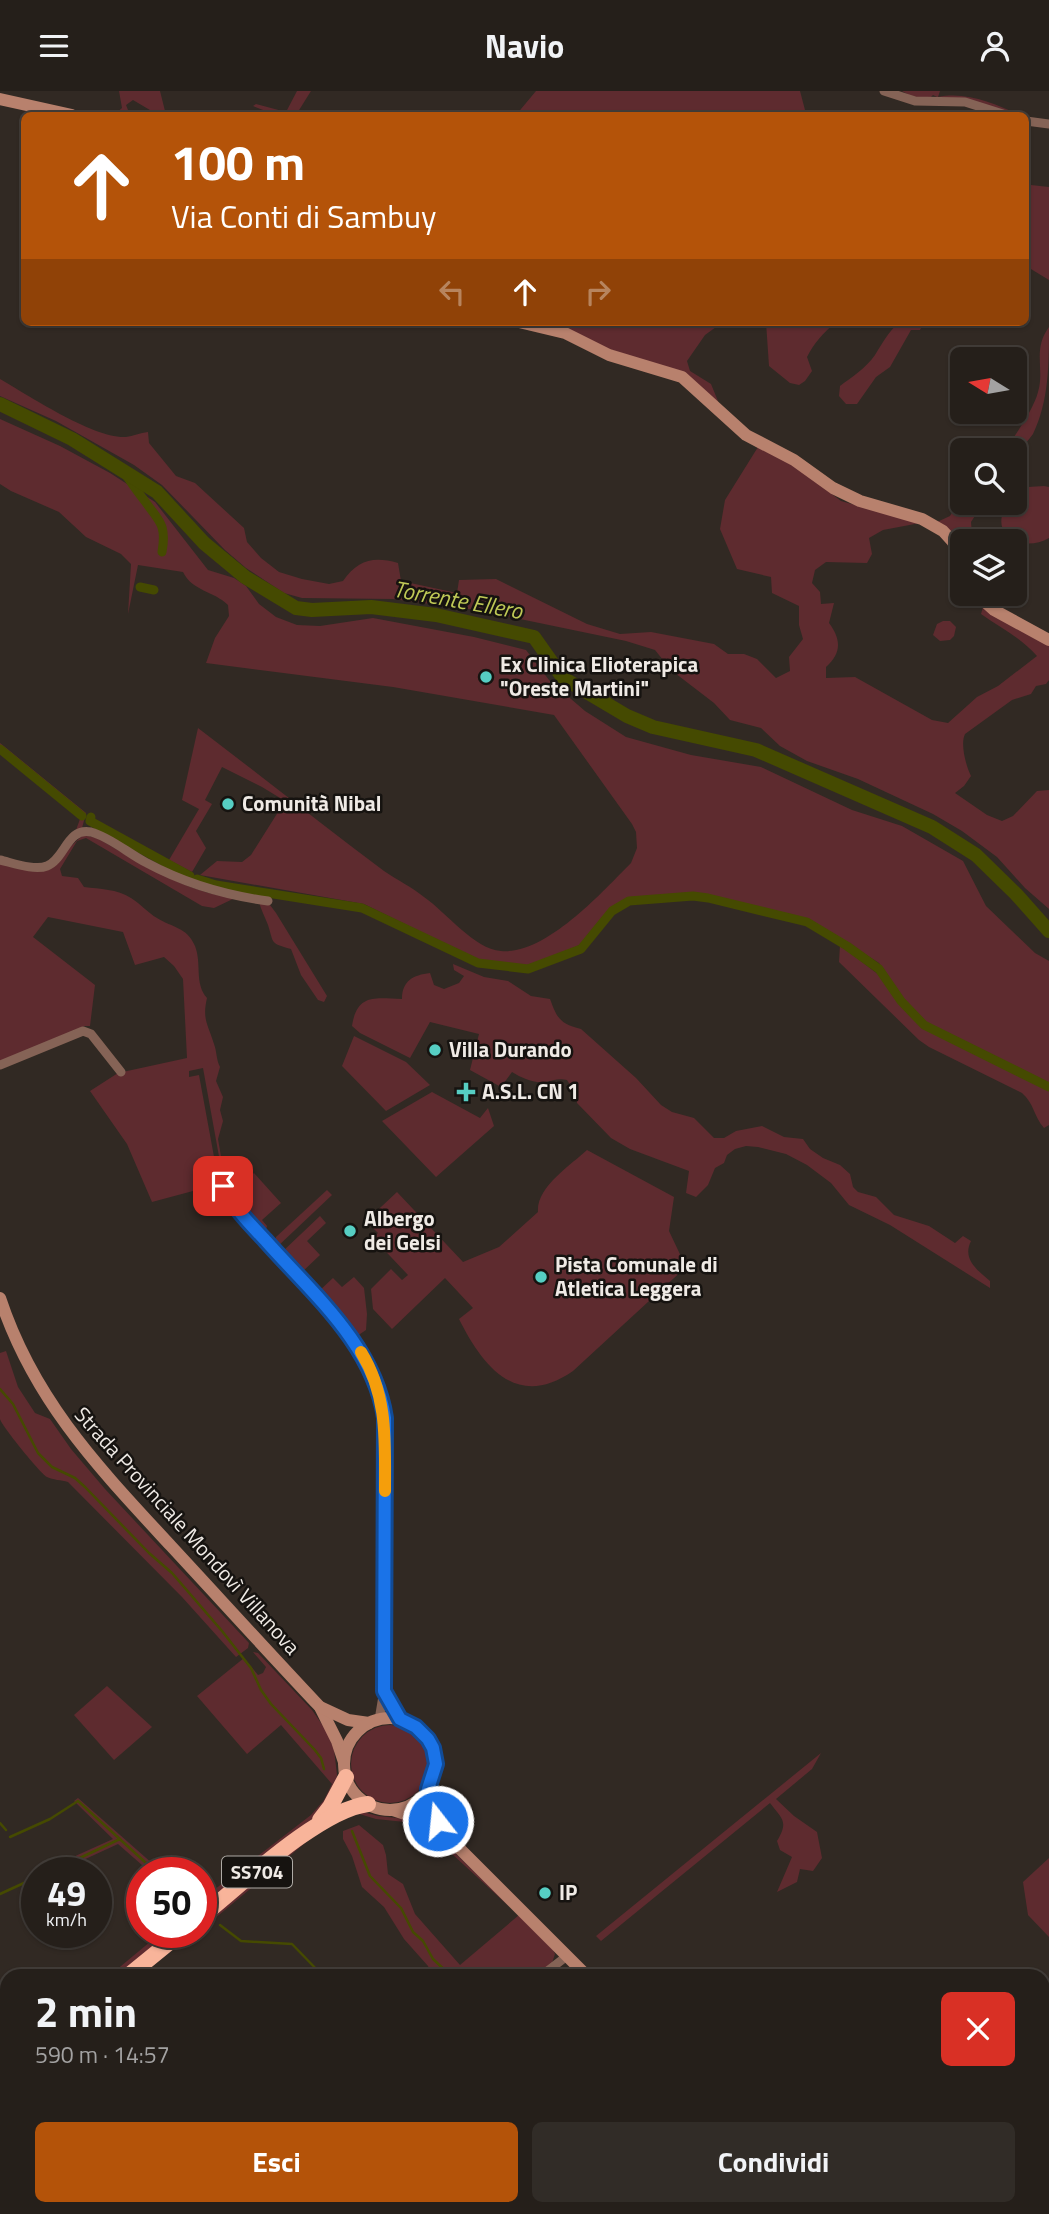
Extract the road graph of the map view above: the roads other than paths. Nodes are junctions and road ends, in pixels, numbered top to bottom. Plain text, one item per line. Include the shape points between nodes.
1 (884, 91) edge
2 (0, 99) edge
3 (58, 112) edge
4 (997, 112) edge
5 (1029, 121) edge
6 (1049, 124) edge
7 (536, 326) edge
8 (950, 539) edge
9 (989, 606) edge
10 (1049, 640) edge
11 (0, 860) edge
12 (268, 901) dead end
13 (0, 1065) edge
14 (121, 1072) dead end
15 (223, 1186) dead end
16 (0, 1297) edge
17 (384, 1691) junction
18 (320, 1707) junction
19 (400, 1719) junction
20 (374, 1721) junction
21 (345, 1770) junction
22 (428, 1789) junction
23 (368, 1804) junction
24 (393, 1810) junction
25 (314, 1827) junction
26 (444, 1834) junction
27 (217, 1904) edge
28 (162, 1948) edge
29 (567, 1956) junction
30 (137, 1969) edge
31 (550, 1969) edge
32 (580, 1969) edge

1 - 4 street via 915,101 962,101
2 - 3 main road
5 - 6 street
7 - 8 main road via 686,379 743,432 833,488 859,501 922,519
9 - 10 main road
11 - 12 street via 48,866 75,835 88,832 190,884
13 - 14 street via 83,1031 91,1034
15 - 17 street via 241,1214 358,1347 380,1393 385,1427
16 - 18 main road, Strada Provinciale Mondovì Villanova via 38,1383 79,1443
17 - 19 street
17 - 20 street
18 - 20 main road, Strada Provinciale Mondovì Villanova via 348,1720
18 - 21 main road, Strada Provinciale Mondovì Villanova
19 - 20 main road
19 - 22 main road via 416,1727 433,1748 436,1764
20 - 21 main road via 351,1741
21 - 23 main road via 352,1790
21 - 25 highway, SS704 via 330,1807
22 - 24 main road via 415,1803
22 - 26 main road via 431,1809
23 - 24 main road
23 - 25 highway, SS704
24 - 26 main road
25 - 27 highway, SS704
26 - 29 main road
28 - 30 highway
29 - 31 street
29 - 32 main road

